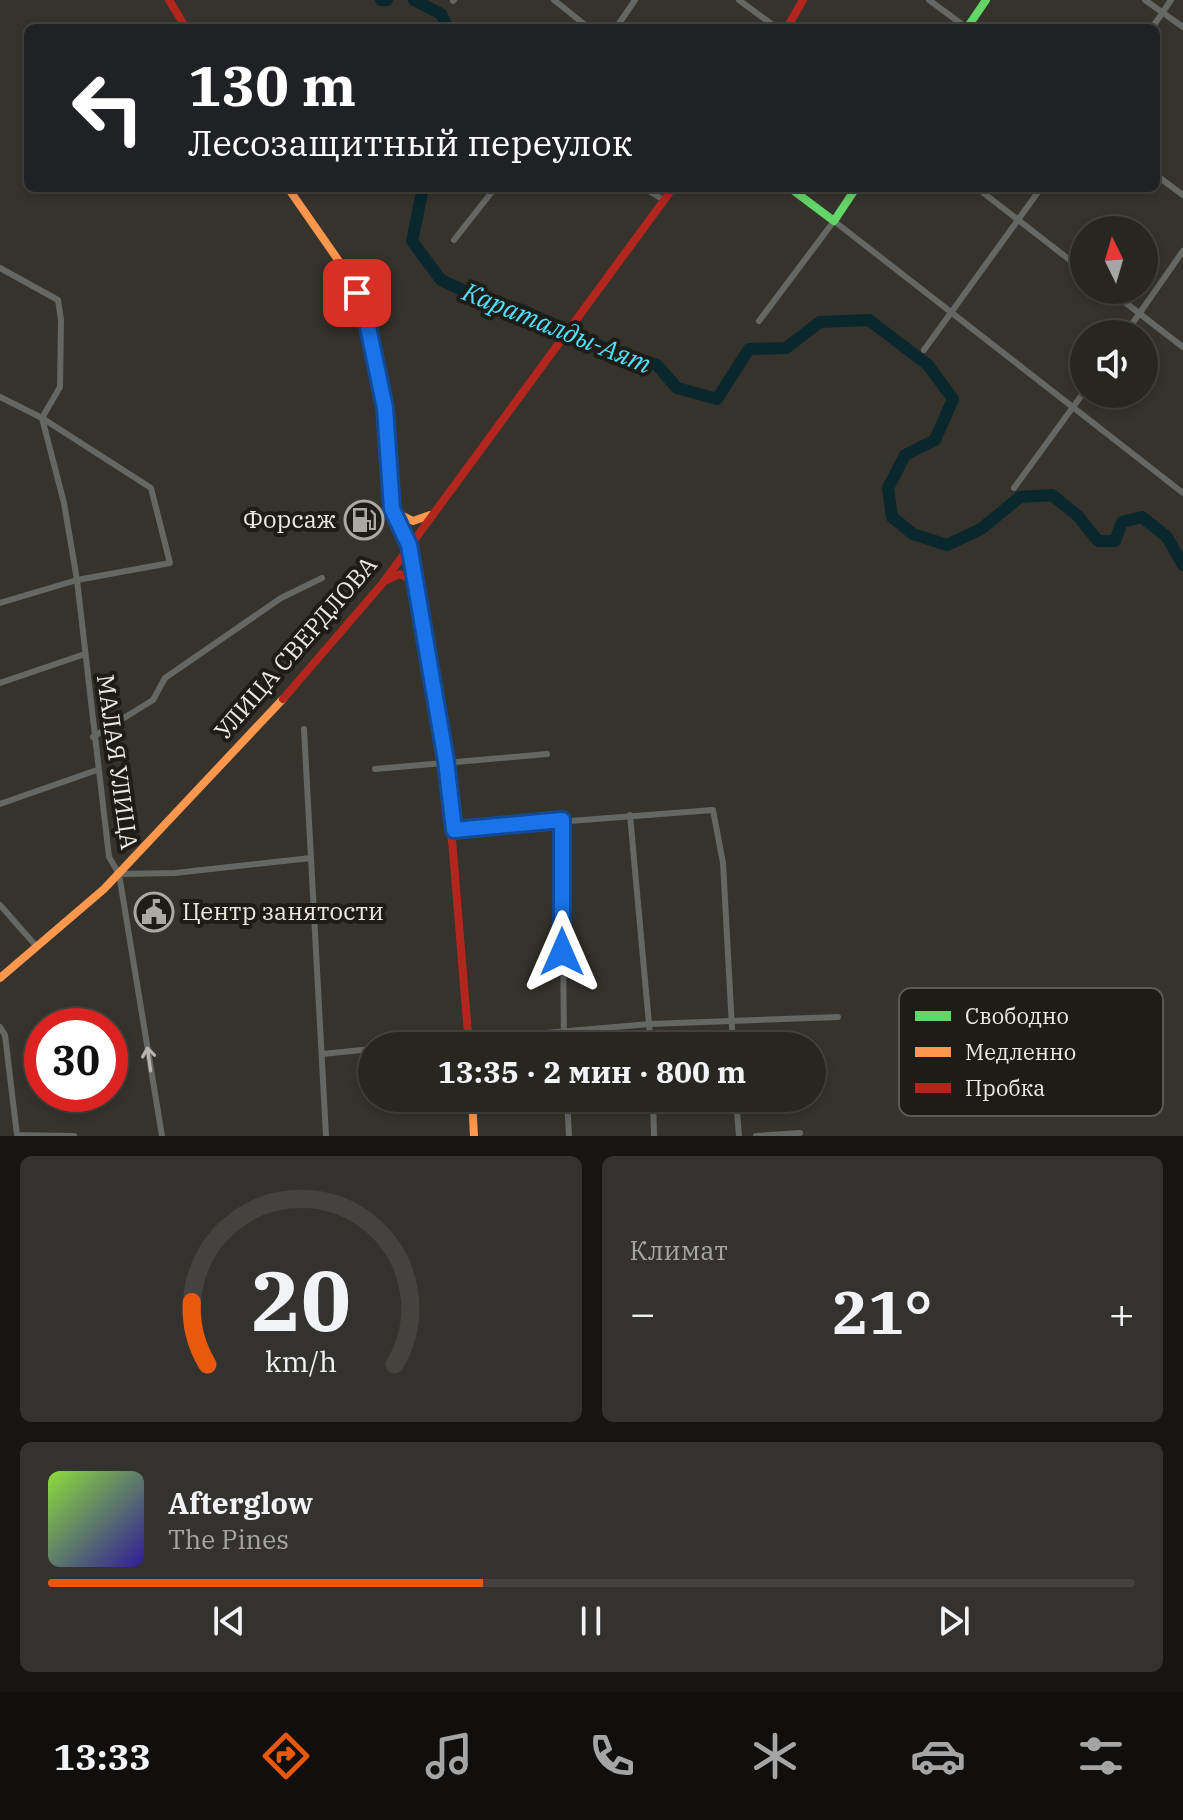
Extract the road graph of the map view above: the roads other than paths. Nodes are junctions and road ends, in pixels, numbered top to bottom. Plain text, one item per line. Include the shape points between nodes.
1 (169, 0) edge
2 (554, 0) edge
3 (635, 0) edge
4 (739, 0) edge
5 (803, 0) edge
6 (929, 0) edge
7 (986, 0) edge
8 (1145, 0) edge
9 (1171, 0) edge
10 (1163, 13) junction
11 (184, 24) edge
12 (584, 24) edge
13 (619, 24) edge
14 (772, 24) edge
15 (789, 24) edge
16 (962, 24) edge
17 (970, 24) edge
18 (1155, 24) edge
19 (1183, 27) edge
20 (1160, 178) edge
21 (291, 192) edge
22 (492, 192) edge
23 (651, 192) edge
24 (670, 192) edge
25 (795, 192) edge
26 (853, 192) edge
27 (982, 192) edge
28 (1038, 192) edge
29 (1183, 195) edge
30 (664, 200) junction
31 (1019, 220) junction
32 (834, 221) junction
33 (454, 240) dead end
34 (1183, 251) edge
35 (1070, 260) edge
36 (0, 268) edge
37 (1127, 304) edge
38 (1139, 313) junction
39 (954, 314) junction
40 (1134, 320) edge
41 (759, 321) dead end
42 (1183, 347) edge
43 (924, 350) dead end
44 (0, 397) edge
45 (1072, 409) junction
46 (42, 418) junction
47 (1014, 488) dead end
48 (1183, 493) edge
49 (392, 509) junction
50 (434, 512) junction
51 (409, 545) junction
52 (322, 578) dead end
53 (77, 580) junction
54 (382, 584) junction
55 (416, 584) junction
56 (0, 603) edge
57 (85, 654) junction
58 (0, 683) edge
59 (304, 729) dead end
60 (93, 737) junction
61 (547, 754) dead end
62 (446, 761) junction
63 (375, 769) dead end
64 (97, 770) junction
65 (0, 804) edge
66 (630, 815) junction
67 (562, 820) junction
68 (454, 830) junction
69 (311, 858) junction
70 (119, 874) junction
71 (0, 905) edge
72 (37, 947) junction
73 (0, 978) edge
74 (838, 1017) dead end
75 (732, 1021) junction
76 (650, 1024) junction
77 (0, 1027) edge
78 (467, 1032) edge
79 (563, 1032) joint
80 (650, 1032) edge
81 (732, 1032) edge
82 (358, 1050) edge
83 (322, 1054) junction
84 (473, 1112) edge
85 (568, 1112) edge
86 (653, 1112) edge
87 (737, 1112) edge
88 (800, 1133) dead end
89 (74, 1136) edge
90 (162, 1136) edge
91 (326, 1136) edge
92 (474, 1136) edge
93 (569, 1136) edge
94 (654, 1136) edge
95 (739, 1136) edge
96 (756, 1136) edge

1 - 11 street
2 - 12 street
3 - 13 street
4 - 14 street
5 - 15 street
6 - 16 street
7 - 17 street
8 - 10 street
9 - 10 street
10 - 18 street
10 - 19 street
20 - 29 street
21 - 49 street via 350,277 364,308 385,408
22 - 33 street
23 - 30 street
24 - 30 street, УЛИЦА СВЕРДЛОВА
25 - 32 street
26 - 32 street
27 - 31 street
28 - 31 street
30 - 50 street, УЛИЦА СВЕРДЛОВА
31 - 35 street
31 - 39 street
32 - 39 street
32 - 41 street
34 - 38 street
36 - 46 street via 58,300 60,387
37 - 38 street
38 - 40 street
38 - 42 street
39 - 43 street
39 - 45 street
44 - 46 street
45 - 47 street
45 - 48 street
46 - 53 street, МАЛАЯ УЛИЦА
46 - 53 street via 151,488 170,563
49 - 50 street via 408,522
49 - 51 street
50 - 51 street, УЛИЦА СВЕРДЛОВА
51 - 54 street, УЛИЦА СВЕРДЛОВА
51 - 55 street
52 - 60 street via 268,607 165,678 153,700
53 - 56 street
53 - 57 street, МАЛАЯ УЛИЦА
54 - 55 street via 400,574
54 - 70 street, УЛИЦА СВЕРДЛОВА via 318,661
55 - 62 street
57 - 58 street
57 - 60 street, МАЛАЯ УЛИЦА
59 - 69 street
60 - 64 street, МАЛАЯ УЛИЦА
61 - 62 street
62 - 63 street
62 - 68 street
64 - 65 street
64 - 70 street, МАЛАЯ УЛИЦА via 109,857
66 - 67 street
66 - 75 street via 713,810 723,863
66 - 76 street
67 - 68 street
67 - 79 street
68 - 78 street
69 - 70 street
69 - 83 street
70 - 72 street, УЛИЦА СВЕРДЛОВА
90 -> 70 street, МАЛАЯ УЛИЦА
71 - 72 street
72 - 73 street, УЛИЦА СВЕРДЛОВА
74 - 75 street
75 - 76 street
75 - 81 street
76 - 79 street
76 - 80 street
77 - 89 street via 17,1135
82 - 83 street
83 - 91 street
84 - 92 street
85 - 93 street
86 - 94 street
87 - 95 street
88 - 96 street

